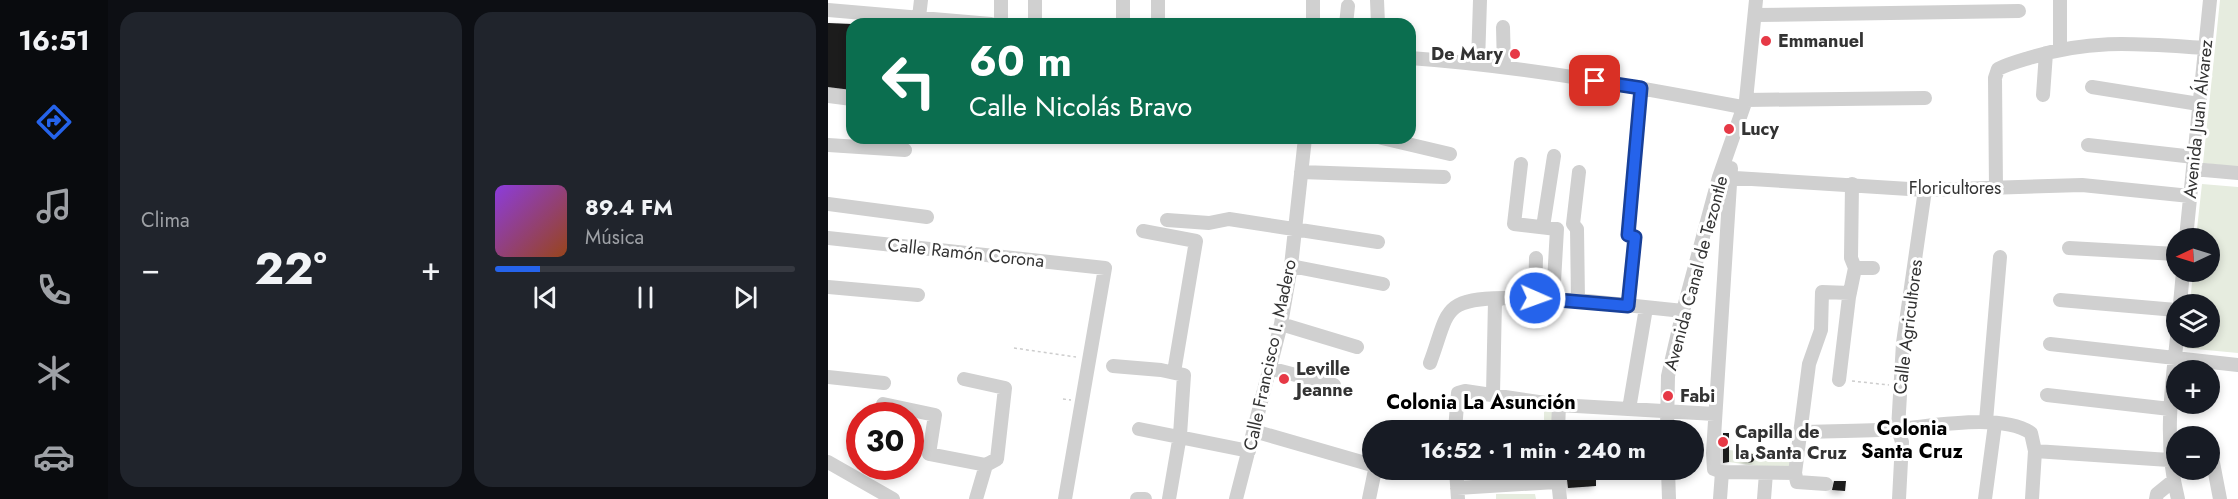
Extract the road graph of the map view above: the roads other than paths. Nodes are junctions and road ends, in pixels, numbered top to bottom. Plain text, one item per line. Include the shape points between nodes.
1 (883, 0) edge
2 (921, 0) edge
3 (1001, 0) edge
4 (1035, 0) edge
5 (1123, 0) edge
6 (1158, 0) edge
7 (1314, 0) edge
8 (1377, 0) edge
9 (1480, 0) edge
10 (1756, 0) edge
11 (2060, 0) edge
12 (2210, 0) edge
13 (849, 6) edge
14 (1348, 6) dead end
15 (828, 10) edge
16 (2019, 11) dead end
17 (883, 15) junction
18 (1756, 15) junction
19 (919, 17) junction
20 (929, 18) edge
21 (1001, 18) edge
22 (1035, 18) edge
23 (1123, 18) edge
24 (1158, 18) edge
25 (1314, 18) edge
26 (1347, 18) edge
27 (1378, 18) edge
28 (1503, 27) dead end
29 (2206, 48) junction
30 (2060, 49) junction
31 (2046, 53) junction
32 (1416, 58) edge
33 (1478, 63) junction
34 (1504, 67) junction
35 (2092, 87) dead end
36 (1641, 88) junction
37 (2043, 95) dead end
38 (828, 96) edge
39 (846, 98) edge
40 (1925, 98) dead end
41 (1744, 103) junction
42 (2199, 104) junction
43 (1304, 144) edge
44 (1408, 144) edge
45 (828, 145) edge
46 (2088, 145) dead end
47 (905, 150) dead end
48 (1450, 154) dead end
49 (1554, 156) dead end
50 (2193, 163) junction
51 (1521, 165) dead end
52 (1301, 172) junction
53 (1579, 172) dead end
54 (2238, 173) edge
55 (1444, 177) dead end
56 (1726, 177) junction
57 (1852, 184) junction
58 (1996, 189) junction
59 (1925, 190) junction
60 (2190, 196) junction
61 (828, 204) edge
62 (927, 217) dead end
63 (1167, 220) dead end
64 (1550, 228) junction
65 (2187, 228) edge
66 (1295, 230) junction
67 (1143, 231) dead end
68 (828, 238) edge
69 (1378, 242) dead end
70 (2069, 248) dead end
71 (2166, 253) edge
72 (2000, 257) dead end
73 (1536, 258) dead end
74 (1292, 266) junction
75 (1855, 268) junction
76 (1873, 268) dead end
77 (1383, 284) dead end
78 (828, 287) edge
79 (1850, 292) junction
80 (918, 295) dead end
81 (1535, 298) junction
82 (1553, 299) junction
83 (1578, 300) junction
84 (2060, 300) dead end
85 (1498, 303) junction
86 (1628, 306) junction
87 (1646, 308) junction
88 (2166, 309) edge
89 (1683, 311) junction
90 (1281, 324) junction
91 (2050, 344) dead end
92 (1357, 347) dead end
93 (2176, 348) edge
94 (2175, 356) junction
95 (2175, 360) edge
96 (1430, 363) dead end
97 (2238, 365) edge
98 (1113, 366) dead end
99 (1269, 368) junction
100 (1179, 374) junction
101 (828, 377) edge
102 (964, 379) dead end
103 (1839, 380) road end
104 (884, 383) dead end
105 (1334, 385) dead end
106 (1493, 394) junction
107 (2047, 395) dead end
108 (1559, 405) junction
109 (1629, 409) junction
110 (2166, 409) edge
111 (1667, 411) junction
112 (924, 413) edge
113 (1715, 414) junction
114 (1456, 420) edge
115 (1558, 420) edge
116 (1667, 420) edge
117 (1990, 423) junction
118 (1139, 429) dead end
119 (1898, 429) junction
120 (1254, 431) junction
121 (1801, 432) junction
122 (1180, 435) junction
123 (1250, 451) junction
124 (2035, 451) junction
125 (2166, 460) edge
126 (828, 462) edge
127 (1362, 462) edge
128 (986, 465) junction
129 (1722, 472) junction
130 (1795, 472) junction
131 (1766, 473) junction
132 (1373, 480) edge
133 (1534, 480) edge
134 (1557, 480) edge
135 (1668, 480) edge
136 (2216, 480) edge
137 (2173, 481) joint
138 (1826, 484) dead end
139 (1457, 494) edge
140 (893, 499) edge
141 (976, 499) edge
142 (1065, 499) edge
143 (1137, 499) edge
144 (1145, 499) edge
145 (1169, 499) edge
146 (1236, 499) edge
147 (1369, 499) edge
148 (1560, 499) edge
149 (1669, 499) edge
150 (1720, 499) edge
151 (1764, 499) edge
152 (1899, 499) edge
153 (1985, 499) edge
154 (2032, 499) edge
155 (2156, 499) edge
156 (2178, 499) edge
157 (2220, 499) edge

1 - 17 street
2 - 19 street
3 - 21 street
4 - 22 street
5 - 23 street
6 - 24 street
7 - 25 street
8 - 27 street
9 - 33 street
10 - 18 street, Avenida Canal de Tezontle
11 - 30 street
12 - 29 street, Avenida Juan Álvarez
13 - 15 street
13 - 17 street
14 - 26 street
16 - 18 street
17 - 19 street
18 - 41 street, Avenida Canal de Tezontle
19 - 20 street
28 - 34 street
29 - 30 street via 2117,42
29 - 42 street, Avenida Juan Álvarez
30 - 31 street
31 - 37 street
31 - 58 street via 2002,67 1996,73
32 - 33 street
33 - 34 street
34 - 36 street
35 - 42 street
36 - 41 street
36 - 86 street via 1628,235 1635,237
38 - 39 street
40 - 41 street
41 - 56 street, Avenida Canal de Tezontle
42 - 50 street, Avenida Juan Álvarez
43 - 52 street, Calle Francisco I. Madero
44 - 48 street
45 - 47 street
46 - 50 street
49 - 64 street
50 - 54 street
50 - 60 street, Avenida Juan Álvarez
51 - 64 street via 1514,224
52 - 55 street
52 - 66 street, Calle Francisco I. Madero
53 - 83 street via 1573,224 1577,229
56 - 57 street, Floricultores
56 - 89 street, Avenida Canal de Tezontle
56 - 113 street
57 - 59 street, Floricultores
57 - 75 street via 1851,258
58 - 59 street, Floricultores
58 - 60 street, Floricultores via 2082,184
59 - 119 street, Calle Agricultores via 1903,343
60 - 65 street, Avenida Juan Álvarez
61 - 62 street
63 - 66 street via 1209,223 1229,219
64 - 82 street
66 - 69 street
66 - 74 street, Calle Francisco I. Madero
67 - 100 street via 1196,241
68 - 142 street, Calle Ramón Corona via 1105,268
70 - 71 street
72 - 117 street
73 - 81 street
74 - 77 street
74 - 90 street, Calle Francisco I. Madero
75 - 76 street
75 - 79 street
78 - 80 street
79 - 103 street
79 - 121 street via 1822,292 1821,330 1809,364
81 - 82 street
81 - 85 street
82 - 83 street
83 - 86 street
84 - 88 street
85 - 96 street via 1471,298 1447,312
85 - 106 street
86 - 87 street
87 - 89 street
87 - 109 street
89 - 111 street, Avenida Canal de Tezontle via 1668,376
90 - 92 street
90 - 99 street, Calle Francisco I. Madero
91 - 94 street
93 - 94 street
94 - 95 street
94 - 97 street
98 - 100 street
99 - 105 street
99 - 120 street, Calle Francisco I. Madero
100 - 122 street
101 - 104 street
102 - 128 street via 1005,388 997,459
106 - 108 street
106 - 114 street via 1458,393
107 - 110 street
108 - 109 street
108 - 115 street
109 - 111 street
111 - 113 street
111 - 116 street, Avenida Canal de Tezontle
112 - 128 street via 935,415 929,454
113 - 129 street via 1714,469
117 - 119 street
117 - 124 street via 2031,433
117 - 153 street
118 - 122 street
119 - 121 street
119 - 152 street, Calle Agricultores via 1902,442
120 - 123 street, Calle Francisco I. Madero
120 - 127 street
121 - 130 street
122 - 123 street
122 - 145 street
123 - 146 street, Calle Francisco I. Madero
124 - 125 street
124 - 154 street
126 - 140 street
128 - 141 street
129 - 131 street
129 - 150 street
130 - 131 street
130 - 138 street via 1797,482
131 - 151 street
132 - 147 street
133 - 139 street
134 - 148 street
135 - 149 street
136 - 157 street
137 - 155 street
137 - 156 street
143 - 144 street

